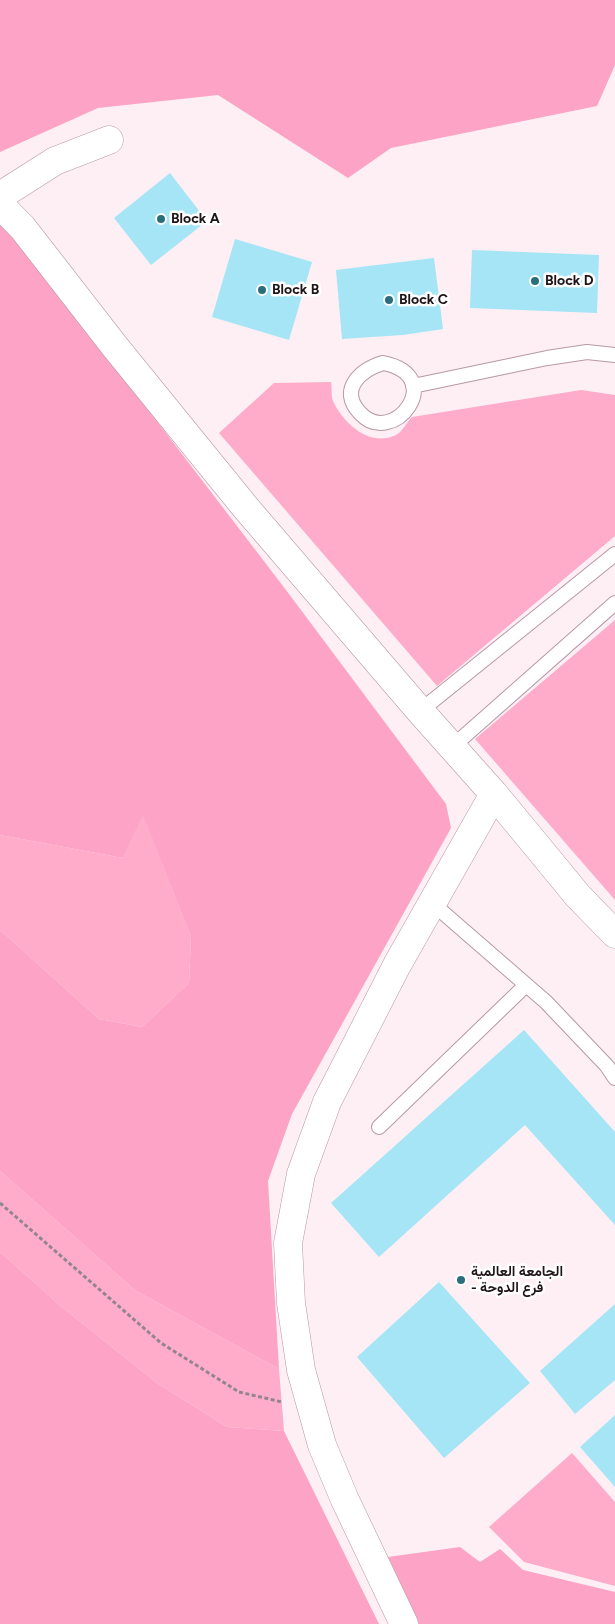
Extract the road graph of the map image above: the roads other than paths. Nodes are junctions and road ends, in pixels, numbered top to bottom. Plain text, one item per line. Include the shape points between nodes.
1 (109, 140) dead end
2 (0, 196) edge
3 (0, 205) edge
4 (615, 355) edge
5 (413, 386) junction
6 (615, 554) edge
7 (615, 603) edge
8 (420, 711) junction
9 (452, 747) junction
10 (494, 794) junction
11 (432, 903) junction
12 (615, 934) edge
13 (526, 985) junction
14 (611, 1068) edge
15 (615, 1078) edge
16 (379, 1127) dead end
17 (404, 1624) edge

1 - 2 street via 55,161
3 - 8 street via 22,227 187,437
4 - 5 lane via 587,352 557,356
5 - 5 lane via 404,371 383,363 358,376 352,386 353,400 360,413 370,420 382,422 404,414 411,406
6 - 8 lane
7 - 9 lane
8 - 9 street
9 - 10 street
10 - 11 street
10 - 12 street via 578,896
11 - 13 lane
11 - 17 street via 328,1102 301,1174 288,1243 291,1303 301,1370 322,1445 344,1500
13 - 14 lane
13 - 16 lane
14 - 15 lane

